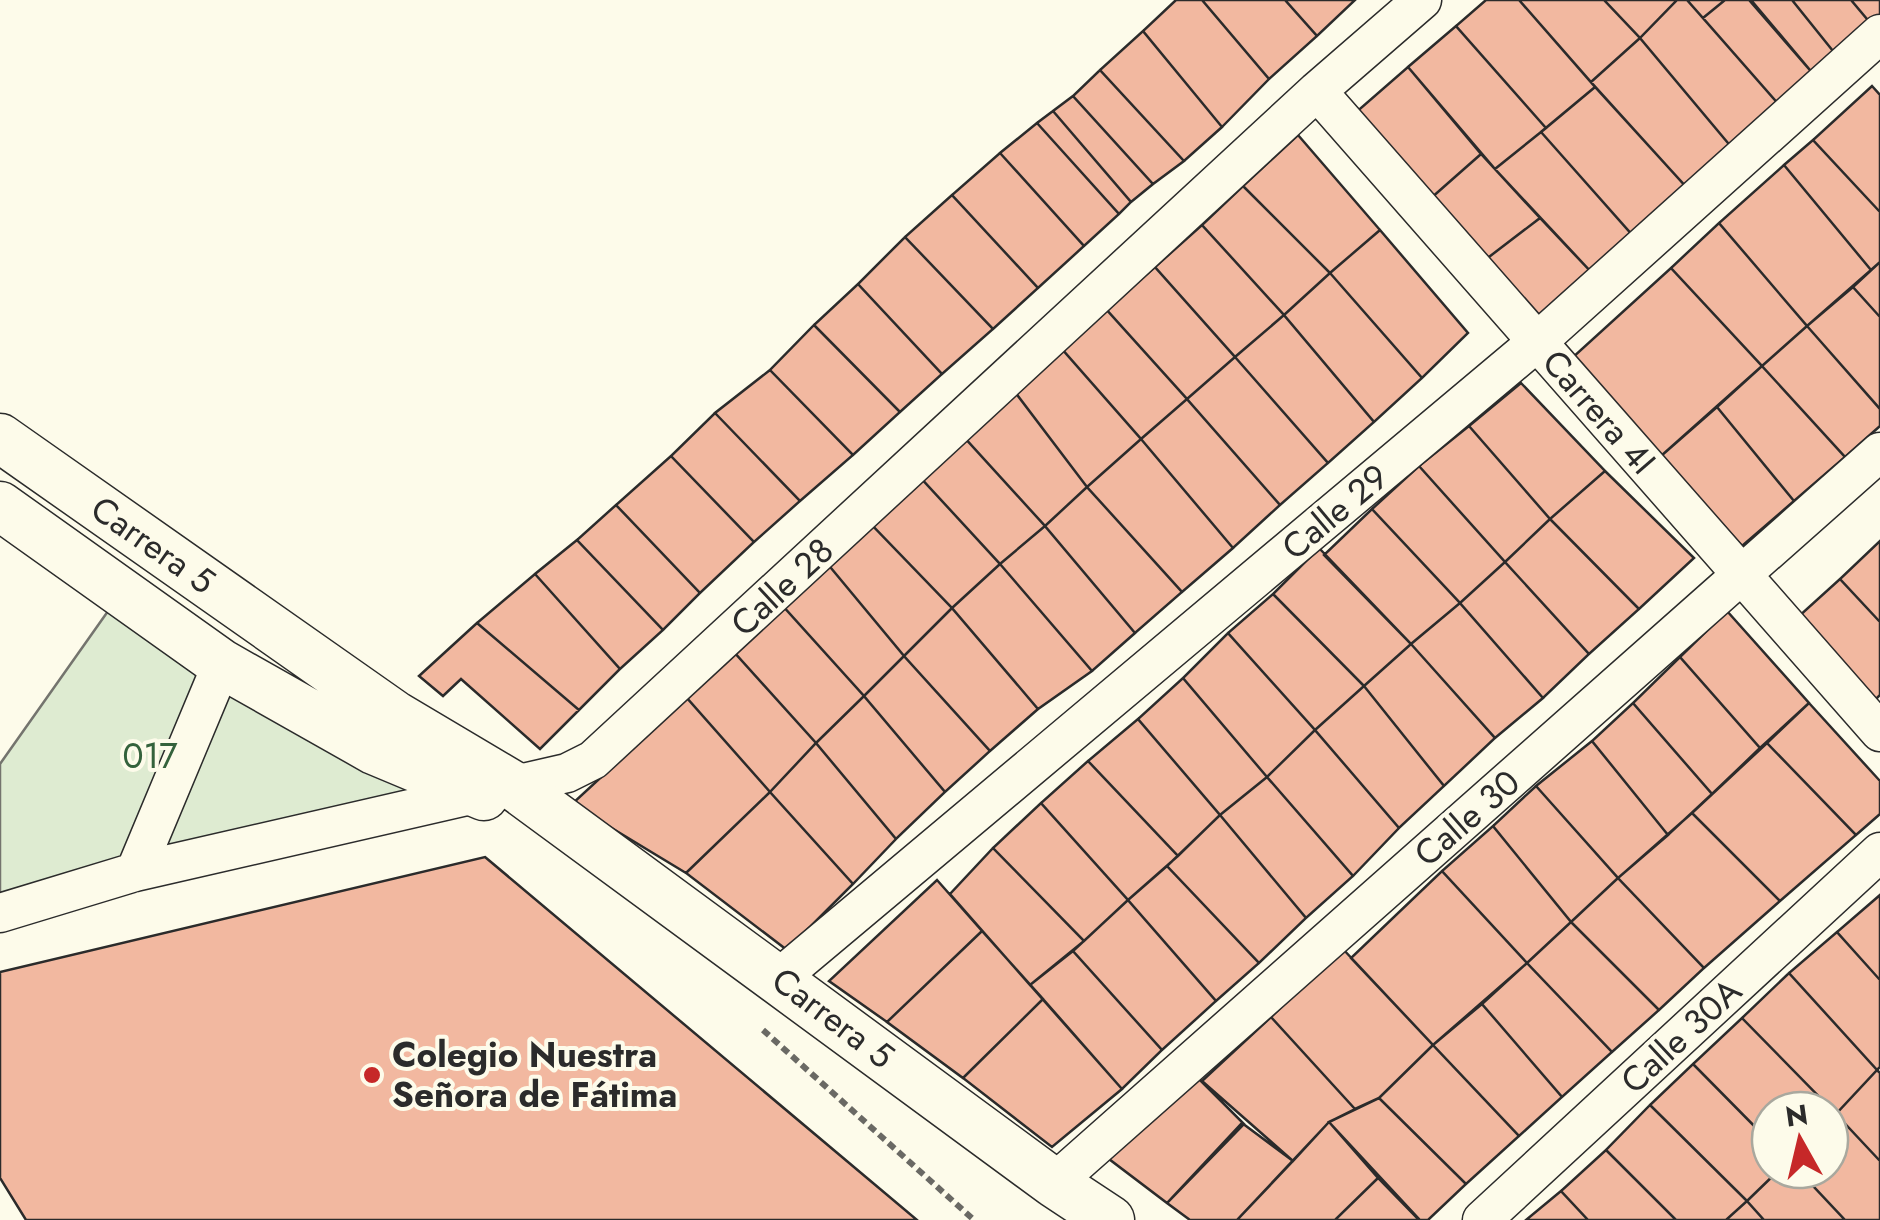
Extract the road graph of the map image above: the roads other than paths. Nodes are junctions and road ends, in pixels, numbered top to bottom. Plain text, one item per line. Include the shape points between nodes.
1 (1422, 0) edge
2 (1880, 34) edge
3 (1317, 91) junction
4 (1538, 342) junction
5 (0, 438) edge
6 (1880, 452) edge
7 (0, 506) edge
8 (1742, 576) junction
9 (222, 664) junction
10 (1880, 732) edge
11 (495, 790) junction
12 (1880, 852) edge
13 (135, 872) junction
14 (0, 913) edge
15 (778, 978) junction
16 (1054, 1183) junction
17 (1110, 1220) edge
18 (1482, 1220) edge

1 - 3 street, Calle 28
2 - 4 street, Calle 29
3 - 4 street, Carrera 4I
3 - 11 street, Calle 28 via 603,753 566,774
4 - 8 street, Carrera 4I
4 - 15 street, Calle 29
5 - 11 street, Carrera 5
6 - 8 street, Calle 30
7 - 9 street, Carrera 5
8 - 10 street, Carrera 4I
8 - 16 street, Calle 30
9 - 11 street, Carrera 5 via 374,750
9 - 13 street
11 - 13 street, Calle 28
11 - 15 street, Carrera 5 via 556,817
12 - 18 street, Calle 30A
13 - 14 street, Calle 28
15 - 16 street, Carrera 5
16 - 17 street, Carrera 5

